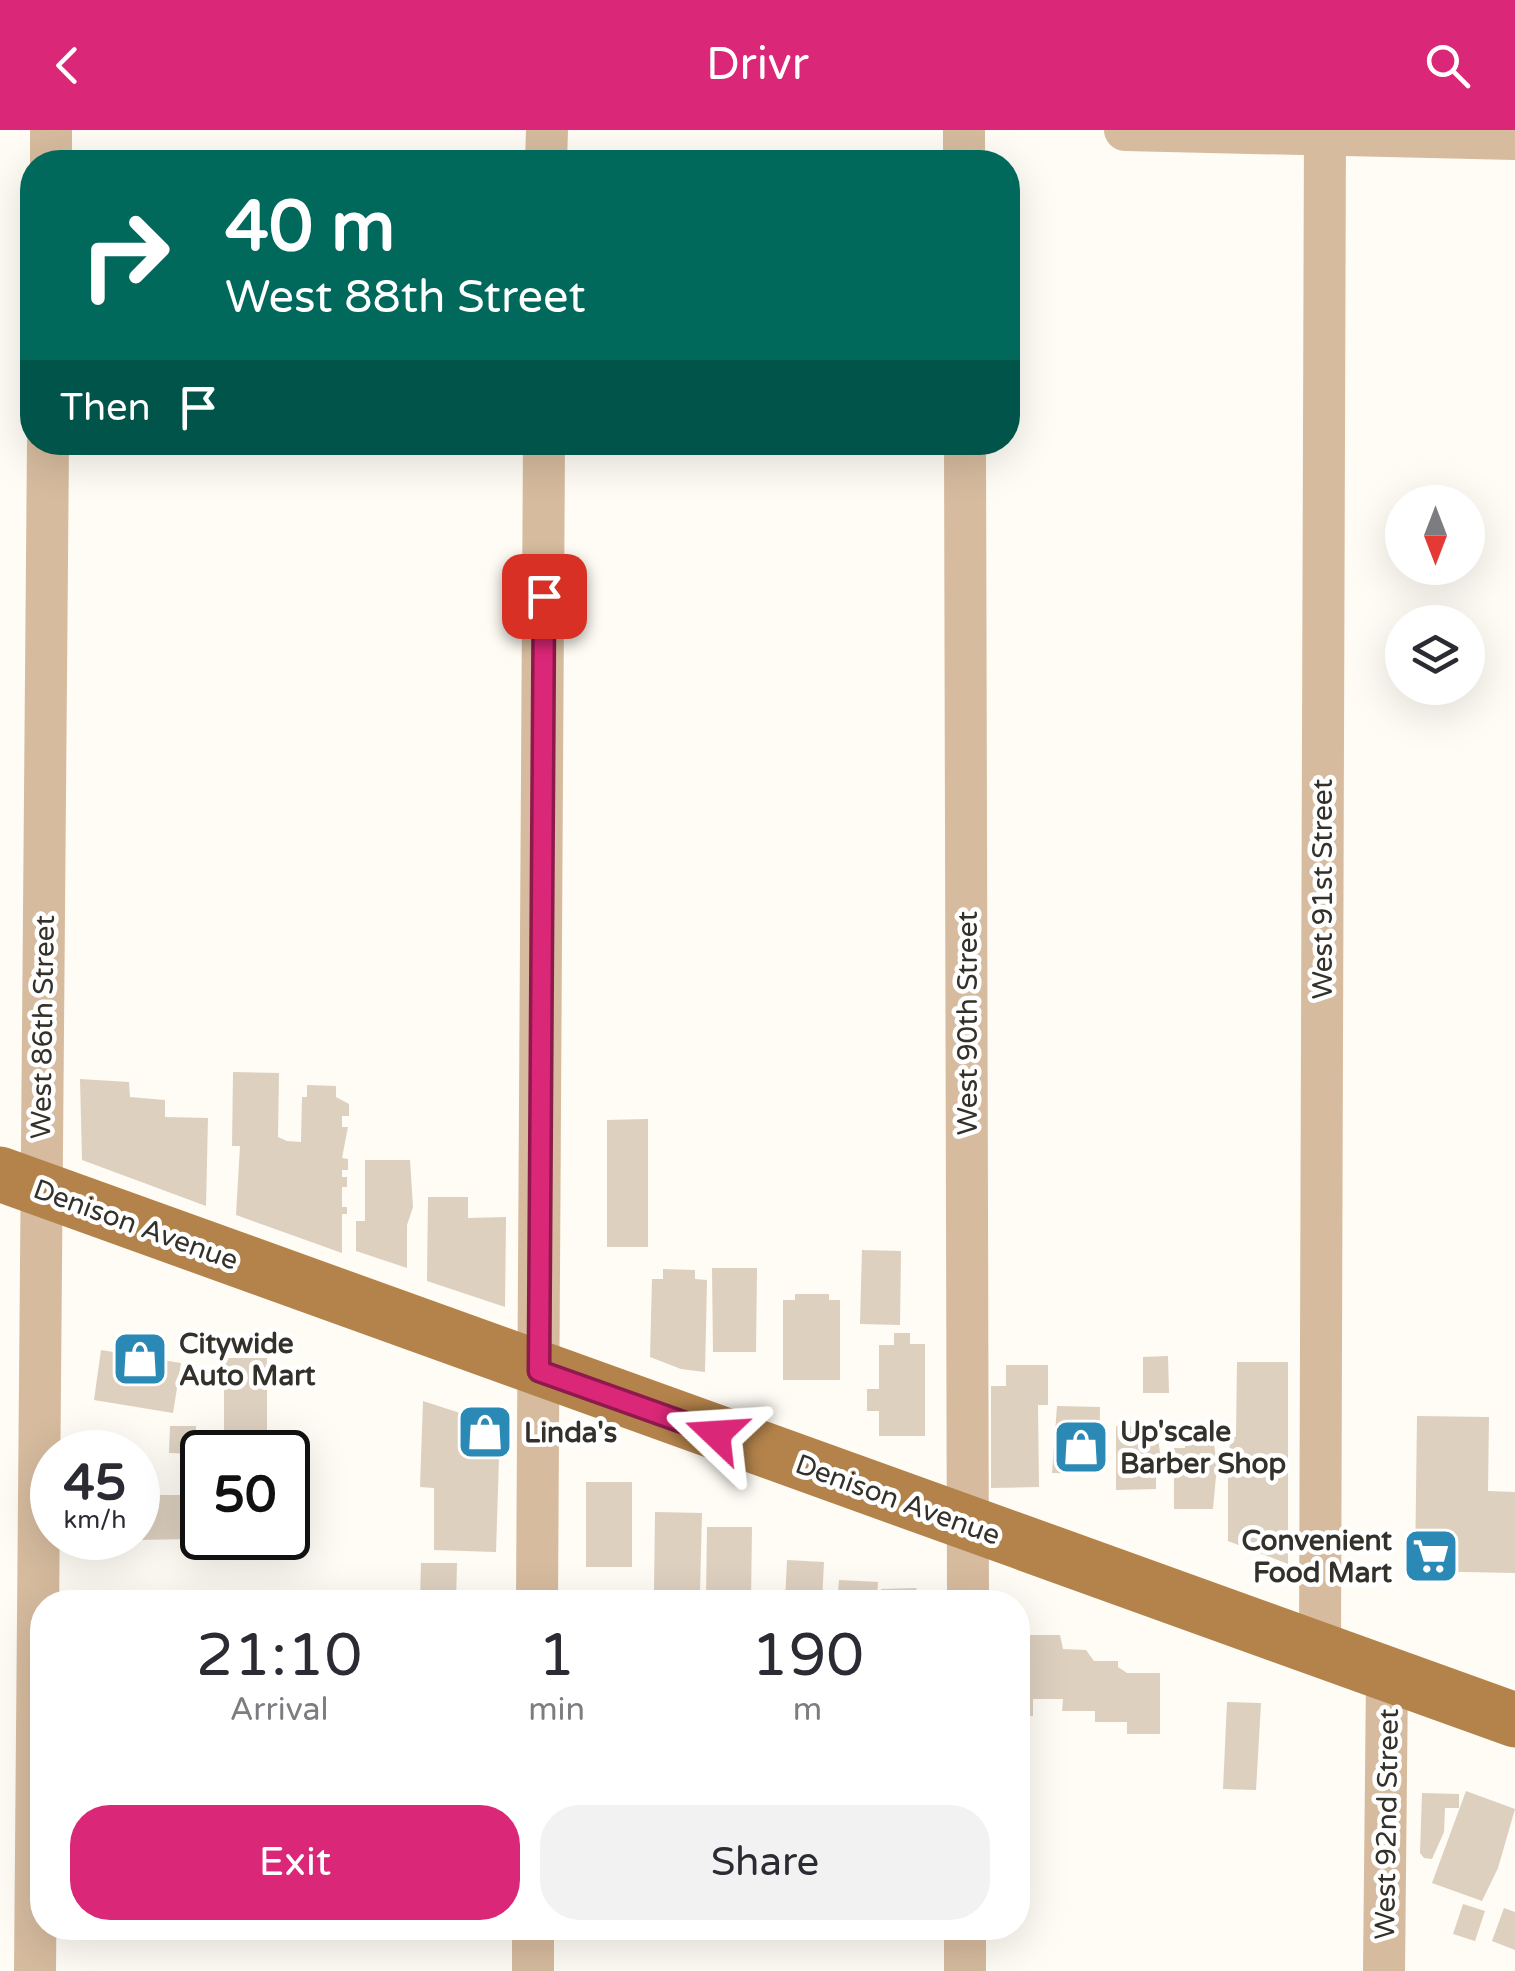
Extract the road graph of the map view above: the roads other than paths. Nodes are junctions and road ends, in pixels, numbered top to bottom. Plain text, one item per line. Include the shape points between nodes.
1 (1125, 130) edge
2 (1325, 133) edge
3 (1515, 139) edge
4 (48, 455) edge
5 (544, 455) edge
6 (965, 455) edge
7 (20, 1181) edge
8 (539, 1371) junction
9 (969, 1525) junction
10 (536, 1590) edge
11 (968, 1590) edge
12 (1320, 1648) junction
13 (1387, 1676) junction
14 (30, 1708) edge
15 (1515, 1720) edge
16 (34, 1940) edge
17 (534, 1940) edge
18 (965, 1940) edge
19 (35, 1971) edge
20 (533, 1971) edge
21 (964, 1971) edge
22 (1384, 1971) edge

1 - 2 street
2 - 3 street
2 - 12 street, West 91st Street
4 - 7 street, West 86th Street
5 - 8 street
6 - 9 street, West 90th Street
7 - 8 main road, Denison Avenue
7 - 14 street, West 86th Street
8 - 9 main road, Denison Avenue
8 - 10 street
9 - 11 street, West 90th Street
9 - 12 main road, Denison Avenue
12 - 13 main road, Denison Avenue
13 - 15 main road, Denison Avenue
13 - 22 street, West 92nd Street
16 - 19 street, West 86th Street
17 - 20 street
18 - 21 street

